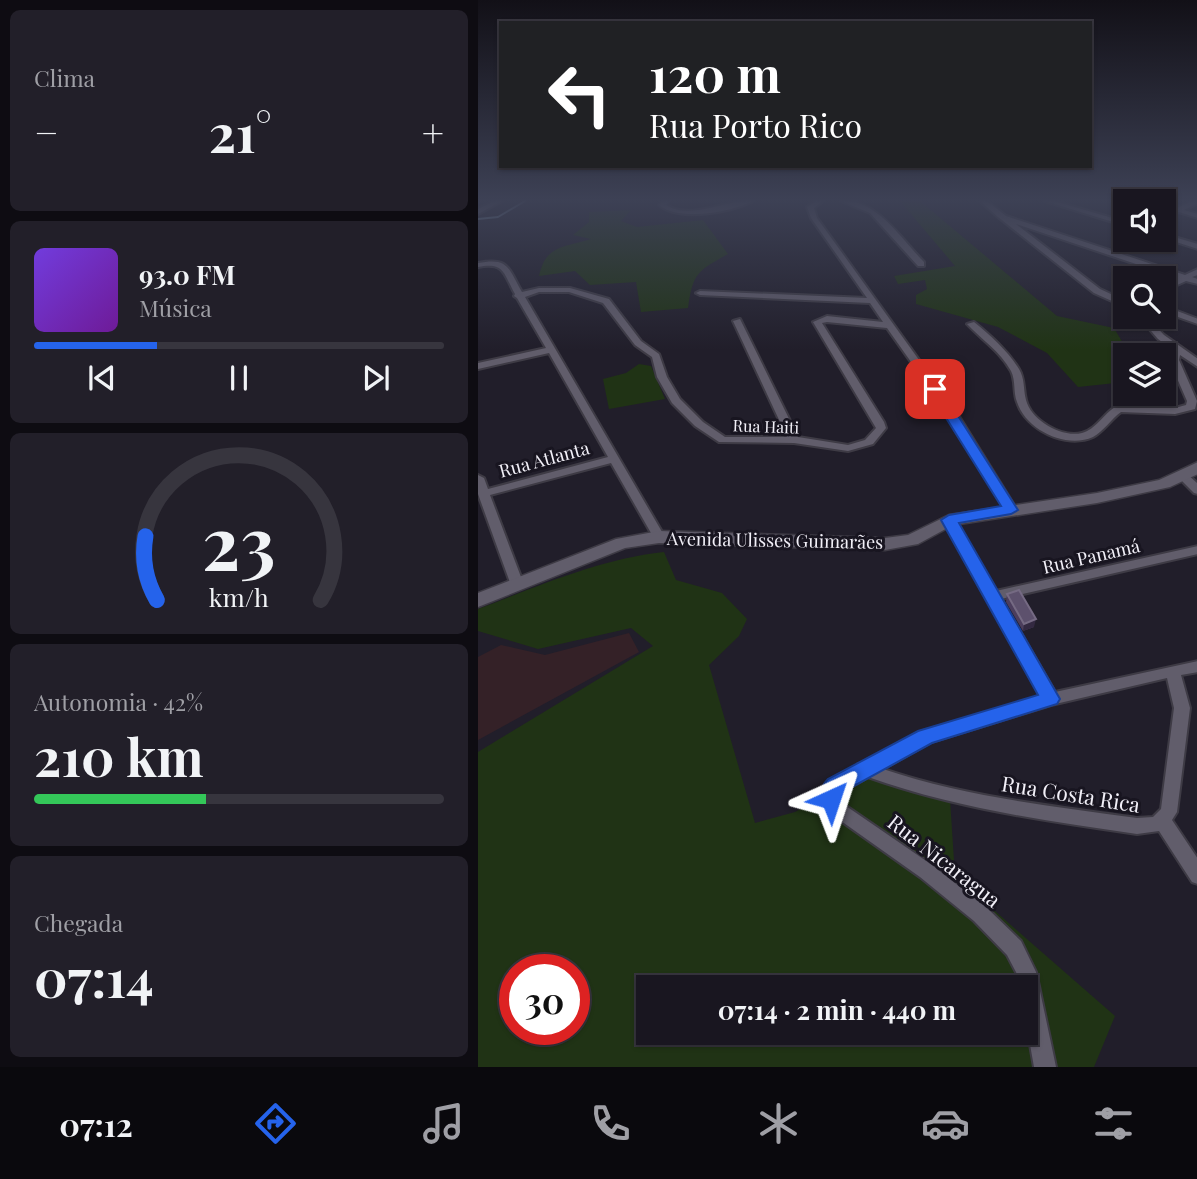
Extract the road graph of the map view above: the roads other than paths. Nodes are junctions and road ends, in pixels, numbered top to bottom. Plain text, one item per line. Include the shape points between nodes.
1 (836, 251) edge
2 (909, 251) edge
3 (1045, 251) edge
4 (1103, 251) edge
5 (921, 264) dead end
6 (478, 265) edge
7 (1197, 271) edge
8 (1184, 278) junction
9 (1176, 282) edge
10 (1197, 282) edge
11 (1097, 291) junction
12 (700, 293) dead end
13 (1113, 294) edge
14 (518, 296) junction
15 (1113, 298) edge
16 (871, 301) junction
17 (1176, 314) edge
18 (737, 321) dead end
19 (1197, 322) edge
20 (971, 324) dead end
21 (887, 325) junction
22 (1156, 329) edge
23 (551, 350) junction
24 (1180, 351) junction
25 (1197, 364) edge
26 (478, 366) edge
27 (794, 440) junction
28 (614, 458) junction
29 (1190, 471) edge
30 (478, 478) edge
31 (1197, 491) edge
32 (484, 493) junction
33 (1011, 510) junction
34 (949, 520) junction
35 (659, 537) junction
36 (1197, 551) edge
37 (517, 585) junction
38 (992, 596) junction
39 (478, 600) edge
40 (1197, 666) edge
41 (1173, 671) junction
42 (1051, 699) junction
43 (864, 769) junction
44 (1162, 820) junction
45 (1197, 876) edge
46 (1045, 1067) edge

1 - 16 street
2 - 5 street
3 - 11 street
4 - 8 street
6 - 14 street via 498,263
7 - 8 street
8 - 9 street
8 - 10 street
11 - 13 street
11 - 15 street
12 - 16 street
14 - 23 street
14 - 27 street, Rua Haiti via 539,290 571,290 606,300 638,343 656,356 670,392 699,424 723,440
16 - 21 street
17 - 19 street
18 - 27 street
20 - 24 street via 993,342 1017,374 1020,400 1027,412 1067,437 1094,432 1118,409 1175,411 1191,407 1174,360
21 - 27 street, Rua Haiti via 817,322 879,422 881,428 874,439 848,448
21 - 33 street via 950,410
22 - 24 street
23 - 26 street
23 - 28 street
24 - 25 street
28 - 32 street, Rua Atlanta
28 - 35 street
29 - 31 street
29 - 33 main road, Avenida Ulisses Guimarães via 1164,484
30 - 32 street
32 - 37 street
33 - 34 main road, Avenida Ulisses Guimarães
34 - 35 main road, Avenida Ulisses Guimarães via 912,540 885,544
34 - 38 street
35 - 37 main road, Avenida Ulisses Guimarães via 622,543
36 - 38 street, Rua Panamá
37 - 39 main road, Avenida Ulisses Guimarães
38 - 42 street
40 - 41 street, Rua Nicaragua
41 - 42 street, Rua Nicaragua
41 - 44 street, Rua Costa Rica via 1180,691 1182,724 1169,812
42 - 43 street, Rua Nicaragua via 926,737
43 - 44 street, Rua Costa Rica via 935,791 1102,821 1151,826
43 - 46 street, Rua Nicaragua via 834,788 830,793 833,803 970,906 1014,948 1026,972
44 - 45 street

